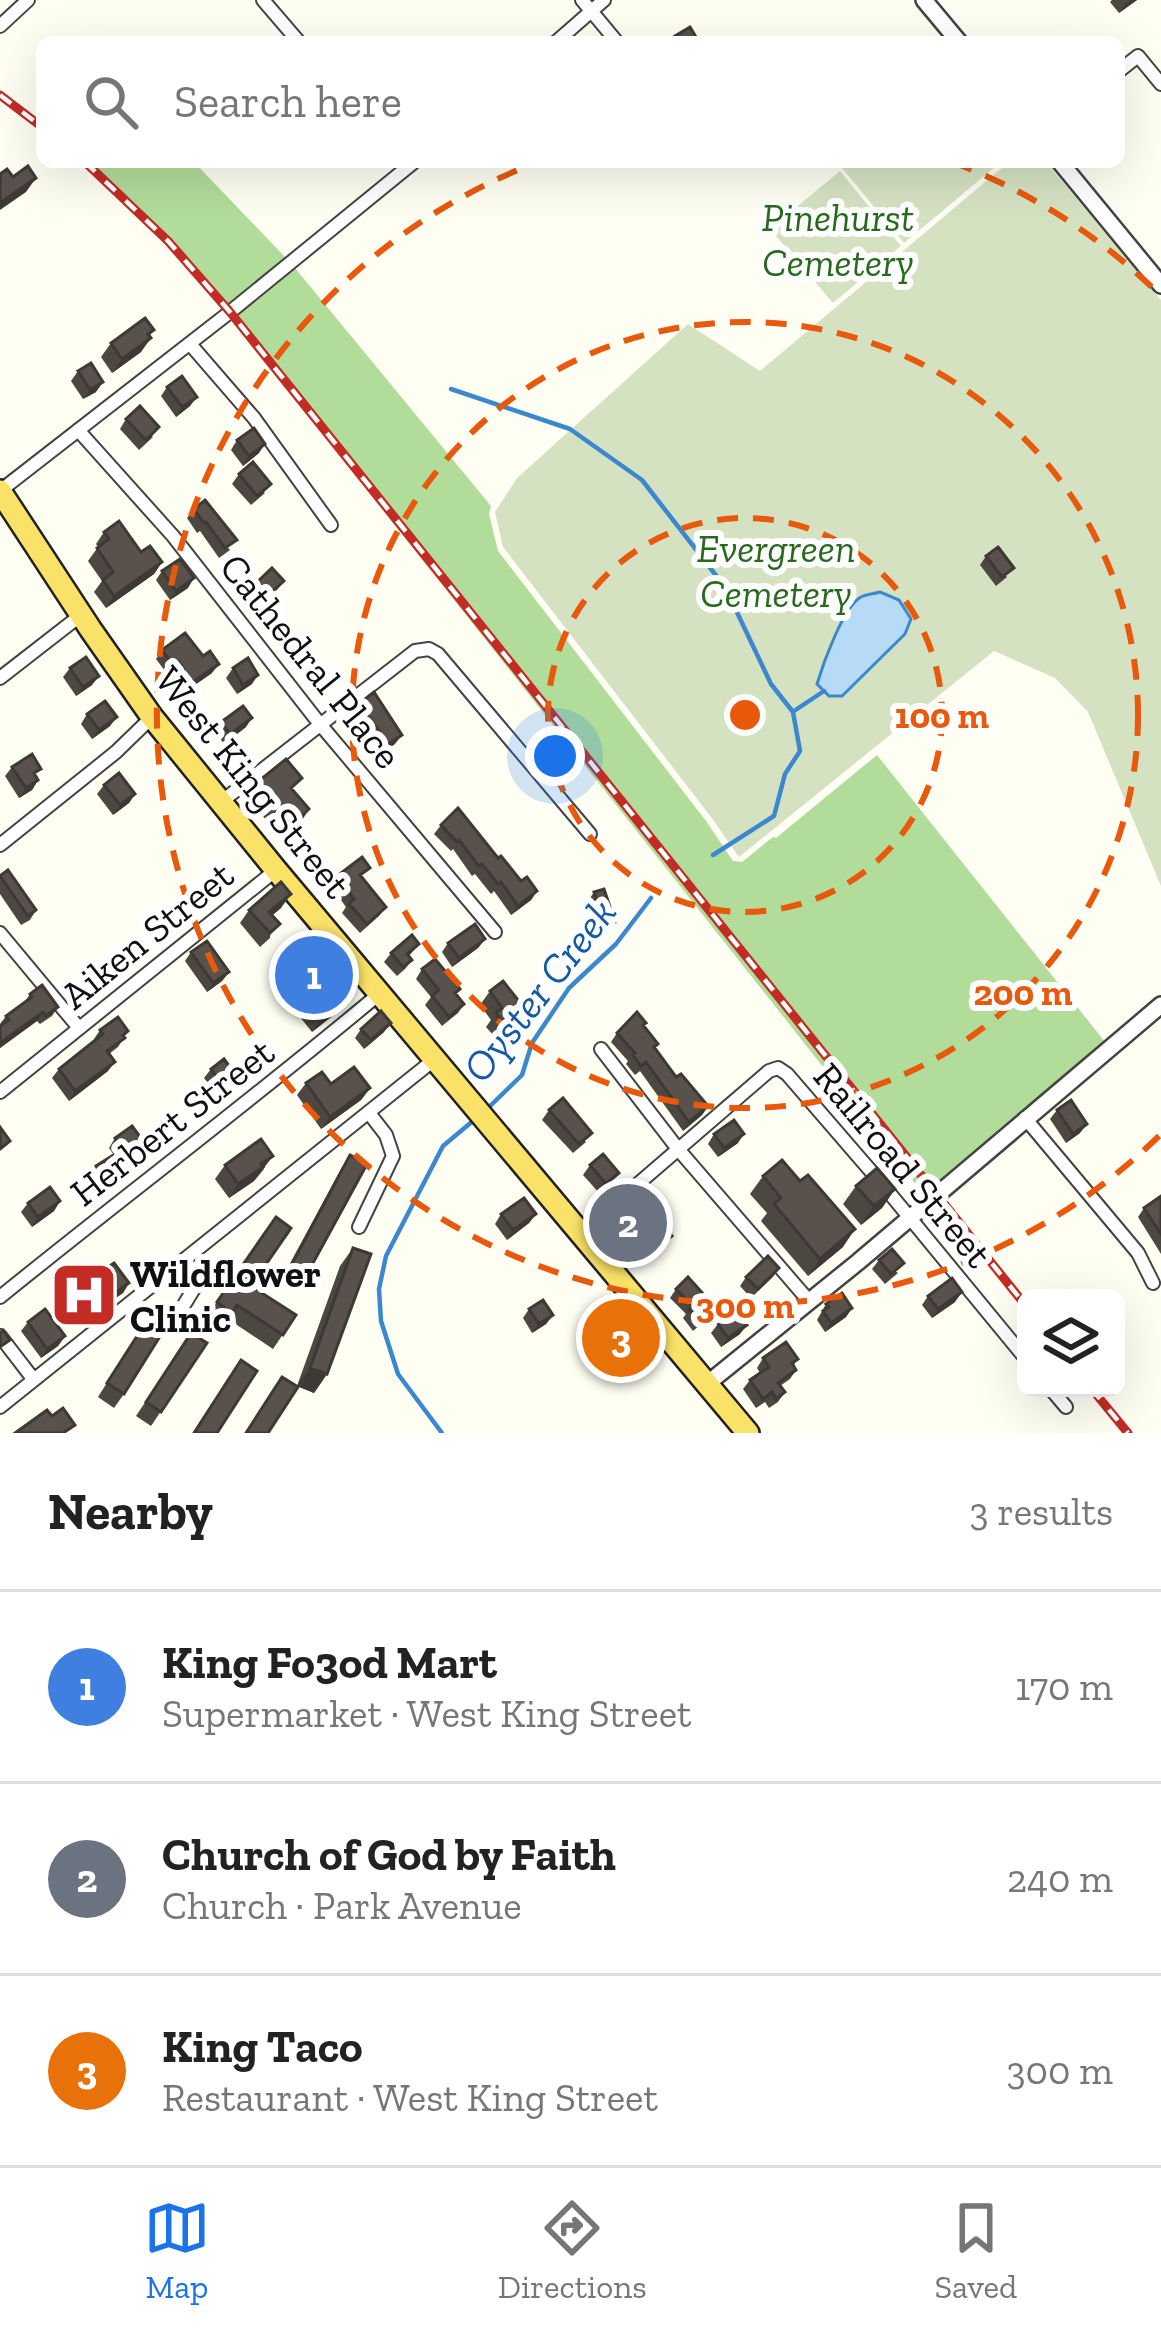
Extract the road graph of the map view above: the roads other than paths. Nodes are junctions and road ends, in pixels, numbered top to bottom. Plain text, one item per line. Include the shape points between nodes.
1 (28, 0) edge
2 (263, 0) edge
3 (604, 0) edge
4 (925, 0) edge
5 (586, 5) edge
6 (0, 26) edge
7 (294, 36) edge
8 (561, 36) edge
9 (612, 36) edge
10 (954, 36) edge
11 (1125, 66) edge
12 (1161, 84) edge
13 (401, 168) edge
14 (1065, 168) edge
15 (1161, 285) edge
16 (190, 344) junction
17 (78, 430) junction
18 (0, 491) edge
19 (331, 526) dead end
20 (81, 615) junction
21 (0, 678) edge
22 (152, 717) junction
23 (320, 723) junction
24 (220, 802) junction
25 (590, 834) dead end
26 (0, 845) edge
27 (276, 870) junction
28 (495, 932) dead end
29 (0, 933) edge
30 (380, 994) junction
31 (1161, 1005) edge
32 (79, 1028) junction
33 (601, 1049) dead end
34 (435, 1059) junction
35 (0, 1091) edge
36 (369, 1113) junction
37 (1025, 1118) junction
38 (678, 1149) junction
39 (910, 1217) junction
40 (359, 1227) dead end
41 (581, 1233) junction
42 (206, 1269) dead end
43 (1153, 1283) dead end
44 (0, 1297) edge
45 (809, 1301) junction
46 (174, 1321) edge
47 (0, 1336) edge
48 (1017, 1348) edge
49 (34, 1380) junction
50 (707, 1384) junction
51 (1058, 1397) edge
52 (0, 1407) edge
53 (1066, 1407) dead end
54 (748, 1433) edge

1 - 6 street
2 - 7 street
3 - 5 street
4 - 10 street
5 - 8 street
5 - 9 street
11 - 12 street via 1138,56
13 - 16 street
14 - 15 street
16 - 17 street
16 - 19 street
17 - 18 street
17 - 23 street, Cathedral Place
18 - 20 main road, West King Street
20 - 21 street
20 - 22 main road, West King Street
22 - 24 main road, West King Street
22 - 26 street
23 - 24 street
23 - 25 street via 415,651 429,649
23 - 28 street, Cathedral Place
24 - 27 main road, West King Street
27 - 30 main road, West King Street
27 - 32 street, Aiken Street
29 - 32 street
30 - 34 main road, West King Street
30 - 44 street, Herbert Street
31 - 37 street
32 - 35 street, Aiken Street
33 - 38 street
34 - 36 street
34 - 41 main road, West King Street
36 - 40 street via 393,1156
36 - 49 street
37 - 39 street
37 - 43 street via 1138,1253
38 - 39 street, Railroad Street via 778,1068
38 - 41 street
38 - 45 street
39 - 45 street
39 - 48 street, Railroad Street
41 - 50 main road, West King Street
42 - 46 street
45 - 50 street
47 - 49 street
49 - 52 street
50 - 54 main road, West King Street
51 - 53 street

